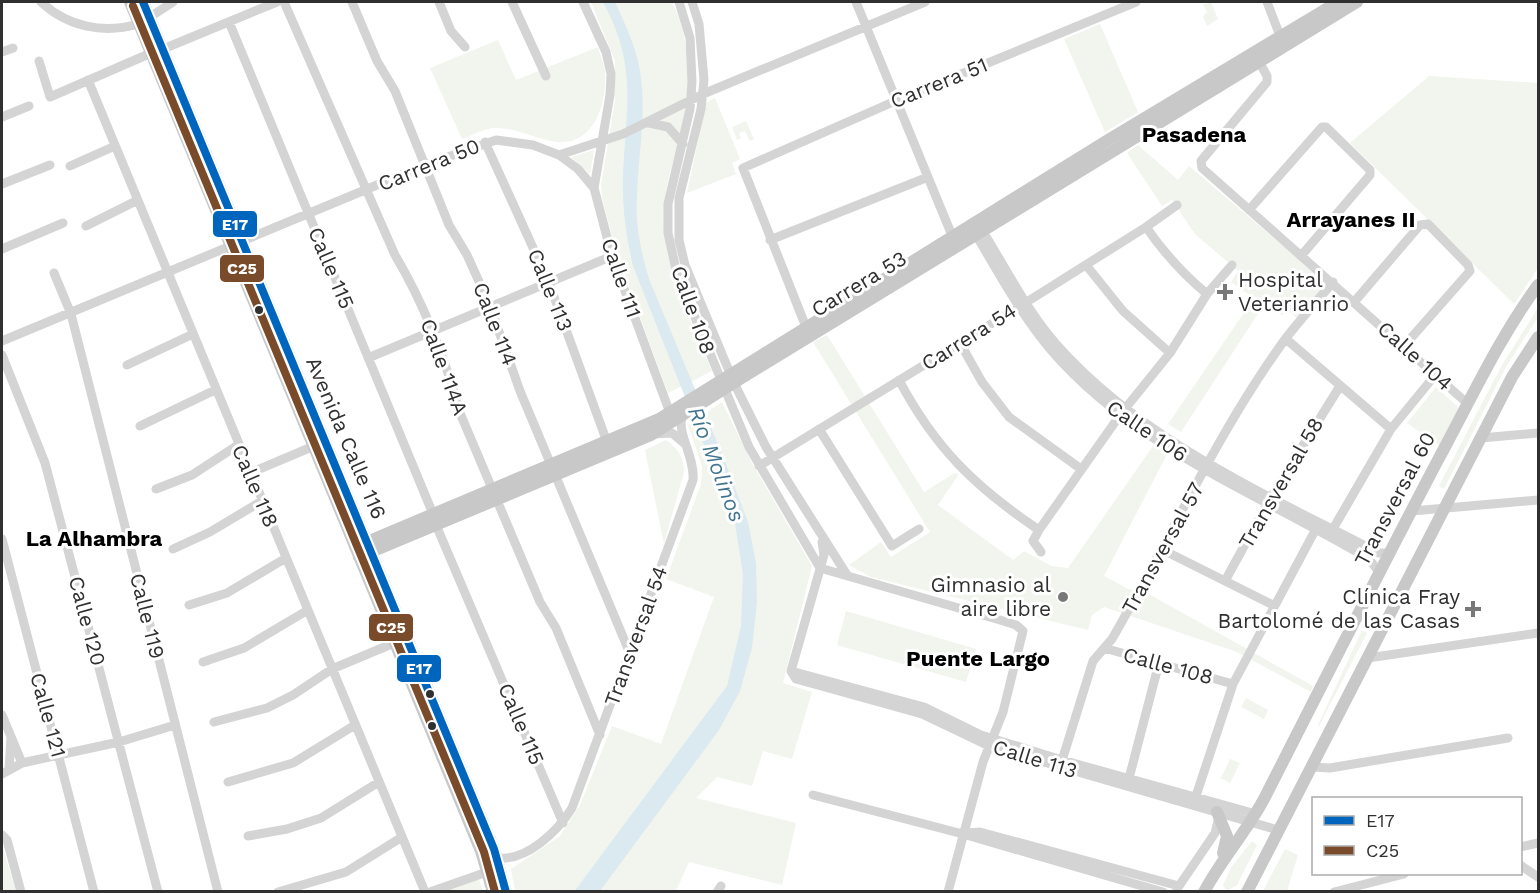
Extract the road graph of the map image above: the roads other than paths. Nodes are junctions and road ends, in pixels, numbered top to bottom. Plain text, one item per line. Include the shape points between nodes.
1 (41, 2) edge
2 (130, 2) edge
3 (143, 2) edge
4 (173, 2) edge
5 (277, 2) edge
6 (284, 2) edge
7 (352, 2) edge
8 (439, 2) edge
9 (512, 2) edge
10 (583, 2) edge
11 (679, 2) edge
12 (692, 2) edge
13 (856, 2) edge
14 (924, 2) edge
15 (1136, 2) edge
16 (1267, 2) edge
17 (1338, 2) edge
18 (1358, 2) edge
19 (144, 20) junction
20 (229, 22) junction
21 (866, 26) junction
22 (1282, 42) junction
23 (465, 47) dead end
24 (13, 48) dead end
25 (157, 51) junction
26 (2, 52) edge
27 (1257, 58) junction
28 (39, 61) dead end
29 (546, 76) dead end
30 (88, 80) junction
31 (704, 94) junction
32 (691, 100) junction
33 (896, 101) junction
34 (29, 106) dead end
35 (2, 117) edge
36 (645, 124) junction
37 (601, 141) junction
38 (485, 142) junction
39 (683, 144) junction
40 (115, 146) junction
41 (559, 155) junction
42 (50, 165) dead end
43 (425, 165) junction
44 (70, 166) dead end
45 (928, 177) junction
46 (2, 184) edge
47 (594, 188) junction
48 (367, 190) junction
49 (138, 200) junction
50 (1177, 204) dead end
51 (1249, 210) junction
52 (308, 213) junction
53 (63, 223) dead end
54 (86, 226) dead end
55 (1146, 227) junction
56 (977, 229) junction
57 (953, 238) junction
58 (770, 240) junction
59 (236, 244) junction
60 (2, 249) edge
61 (612, 256) junction
62 (1301, 256) junction
63 (1086, 265) junction
64 (1232, 265) dead end
65 (54, 273) dead end
66 (168, 273) junction
67 (1333, 282) junction
68 (549, 283) junction
69 (1539, 285) edge
70 (1208, 294) junction
71 (1354, 301) junction
72 (1023, 304) junction
73 (491, 308) junction
74 (71, 314) junction
75 (806, 327) junction
76 (433, 332) junction
77 (192, 334) junction
78 (1539, 337) edge
79 (1286, 339) junction
80 (2, 342) edge
81 (960, 342) junction
82 (1404, 346) junction
83 (1170, 353) junction
84 (2, 355) edge
85 (368, 358) junction
86 (128, 365) dead end
87 (1436, 374) junction
88 (899, 380) junction
89 (727, 381) junction
90 (1340, 386) junction
91 (216, 390) junction
92 (1468, 404) junction
93 (680, 412) junction
94 (1123, 412) junction
95 (140, 426) dead end
96 (819, 429) junction
97 (1391, 429) junction
98 (1539, 433) edge
99 (651, 435) junction
100 (1481, 438) junction
101 (607, 442) junction
102 (238, 446) junction
103 (314, 447) junction
104 (688, 447) junction
105 (772, 458) junction
106 (759, 466) junction
107 (1207, 466) junction
108 (1081, 469) junction
109 (553, 471) junction
110 (250, 473) junction
111 (156, 489) dead end
112 (494, 495) junction
113 (1269, 500) junction
114 (1539, 500) edge
115 (262, 501) junction
116 (1445, 508) junction
117 (1412, 511) junction
118 (434, 520) junction
119 (1317, 526) junction
120 (919, 529) dead end
121 (1039, 530) junction
122 (818, 531) junction
123 (1331, 533) junction
124 (2, 539) edge
125 (369, 547) junction
126 (173, 549) dead end
127 (1163, 550) junction
128 (357, 552) junction
129 (1041, 552) dead end
130 (1389, 553) junction
131 (286, 558) junction
132 (820, 568) junction
133 (1379, 572) junction
134 (847, 575) junction
135 (1225, 581) junction
136 (189, 605) dead end
137 (1273, 606) junction
138 (308, 610) junction
139 (1539, 633) edge
140 (394, 643) junction
141 (1104, 648) junction
142 (629, 651) junction
143 (1368, 658) junction
144 (203, 662) dead end
145 (1159, 663) junction
146 (332, 669) junction
147 (1233, 684) junction
148 (2, 715) edge
149 (214, 722) dead end
150 (355, 724) junction
151 (175, 725) junction
152 (600, 735) junction
153 (11, 737) junction
154 (1508, 738) dead end
155 (119, 742) junction
156 (991, 742) junction
157 (58, 756) junction
158 (22, 763) junction
159 (1061, 763) junction
160 (1311, 767) junction
161 (5, 772) edge
162 (228, 782) dead end
163 (379, 782) junction
164 (1128, 783) junction
165 (813, 795) dead end
166 (1195, 799) junction
167 (1218, 814) junction
168 (1254, 818) junction
169 (563, 823) junction
170 (1278, 830) junction
171 (963, 834) junction
172 (2, 835) edge
173 (248, 836) dead end
174 (402, 837) junction
175 (1539, 843) edge
176 (1522, 847) edge
177 (519, 854) junction
178 (498, 858) junction
179 (1221, 862) junction
180 (1522, 866) edge
181 (487, 872) junction
182 (1396, 875) edge
183 (503, 876) junction
184 (1539, 877) edge
185 (1177, 889) edge
186 (21, 891) edge
187 (94, 891) edge
188 (158, 891) edge
189 (218, 891) edge
190 (278, 891) edge
191 (425, 891) edge
192 (430, 891) edge
193 (493, 891) edge
194 (506, 891) edge
195 (948, 891) edge
196 (1163, 891) edge
197 (1204, 891) edge
198 (1247, 891) edge
199 (1334, 891) edge

1 - 19 street via 58,15 93,28 113,29
2 - 19 main road, Avenida Calle 116
3 - 19 main road, Avenida Calle 116
4 - 19 street
5 - 20 street
6 - 48 street, Calle 114A
7 - 43 street, Calle 114
8 - 23 street via 451,31
9 - 29 street
10 - 37 street via 610,64 610,95
11 - 32 street, Calle 108 via 690,38
12 - 31 street, Calle 108 via 703,50
13 - 21 street
14 - 21 street
15 - 33 street, Carrera 51
16 - 22 street
17 - 22 main road, Carrera 53
18 - 22 main road, Carrera 53
19 - 25 main road, Avenida Calle 116
20 - 25 street
20 - 52 street, Calle 115
21 - 31 street
21 - 33 street
22 - 27 main road, Carrera 53
24 - 26 street
25 - 30 street
25 - 59 main road, Avenida Calle 116
27 - 51 street, Calle 104 via 1267,82 1201,164 1206,173
27 - 56 main road, Carrera 53
28 - 30 street via 50,97
30 - 40 street, Calle 118
31 - 32 street
31 - 89 street, Calle 108 via 680,198 679,240
32 - 36 street
32 - 39 street, Calle 108
33 - 45 street
33 - 58 street, Carrera 51 via 743,168
34 - 35 street
36 - 37 street
36 - 39 street via 668,127
37 - 41 street
37 - 47 street
38 - 41 street, Carrera 50 via 521,142
38 - 43 street, Carrera 50
38 - 68 street, Calle 113
39 - 89 street, Calle 108 via 671,189 668,233 677,274
40 - 44 street
40 - 49 street, Calle 118
41 - 47 street, Calle 111
42 - 46 street
43 - 48 street, Carrera 50
43 - 73 street, Calle 114 via 449,225
45 - 57 street
45 - 58 street
47 - 61 street, Calle 111
48 - 52 street, Carrera 50
48 - 76 street, Calle 114A
49 - 54 street
49 - 66 street, Calle 118
50 - 55 street, Carrera 54
51 - 62 street, Calle 104
51 - 62 street via 1326,127 1370,170 1370,175
52 - 59 street, Carrera 50
52 - 85 street, Calle 115
53 - 60 street
55 - 63 street, Carrera 54
55 - 70 street via 1170,260
56 - 57 main road, Carrera 53
56 - 72 street, Calle 106
56 - 89 main road, Carrera 53
57 - 75 main road, Carrera 53
58 - 75 street
59 - 66 street, Carrera 50
59 - 103 main road, Avenida Calle 116
59 - 125 main road, Avenida Calle 116
61 - 68 street
61 - 93 street, Calle 111
62 - 67 street, Calle 104
63 - 72 street, Carrera 54
63 - 83 street via 1122,311
64 - 70 street
65 - 74 street, Calle 119
66 - 74 street, Carrera 50
66 - 77 street, Calle 118
67 - 71 street, Calle 104
67 - 79 street, Transversal 57
68 - 73 street
68 - 101 street, Calle 113
69 - 92 main road, Transversal 60 via 1505,336
70 - 83 street
71 - 82 street, Calle 104
71 - 82 street via 1422,223 1428,224 1470,271
72 - 81 street, Carrera 54
72 - 94 street, Calle 106 via 1051,350
73 - 76 street
73 - 109 street, Calle 114 via 519,391
74 - 80 street, Carrera 50
74 - 151 street, Calle 119
75 - 89 main road, Carrera 53
76 - 85 street
76 - 112 street, Calle 114A via 460,413
77 - 86 street
77 - 91 street, Calle 118
78 - 100 main road via 1512,377
79 - 90 street
79 - 107 street, Transversal 57
81 - 88 street, Carrera 54
81 - 108 street via 981,382 1009,417
82 - 87 street, Calle 104
83 - 94 street
84 - 155 street, Calle 120 via 45,463
85 - 118 street, Calle 115
87 - 92 street, Calle 104
87 - 97 street
88 - 96 street, Carrera 54
88 - 121 street via 916,411 958,467
89 - 93 main road, Carrera 53
89 - 105 street, Calle 108
89 - 106 street, Calle 108
90 - 97 street
90 - 113 street, Transversal 58
91 - 95 street
91 - 102 street, Calle 118
92 - 117 main road, Transversal 60
93 - 99 main road, Carrera 53
93 - 101 main road, Carrera 53
93 - 104 street, Transversal 54
94 - 107 street, Calle 106
94 - 108 street
96 - 105 street, Carrera 54
96 - 120 street via 892,546
97 - 123 street
98 - 100 street
99 - 104 street via 672,433
99 - 109 main road, Carrera 53
100 - 116 main road
101 - 109 main road, Carrera 53
102 - 110 street, Calle 118
102 - 111 street via 192,475
103 - 110 street
103 - 128 main road, Avenida Calle 116
104 - 142 street, Transversal 54 via 693,480
105 - 106 street, Carrera 54
105 - 122 street, Calle 108
106 - 132 street, Calle 108
107 - 113 street, Calle 106
107 - 127 street, Transversal 57
108 - 121 street
109 - 112 main road, Carrera 53
109 - 142 street, Calle 114
110 - 115 street, Calle 118
112 - 118 main road, Carrera 53
112 - 152 street, Calle 114A
113 - 119 street, Calle 106
113 - 135 street, Transversal 58
114 - 116 street
115 - 126 street
115 - 131 street, Calle 118
116 - 117 street
116 - 143 main road
117 - 130 main road, Transversal 60
118 - 125 main road, Carrera 53
118 - 169 street, Calle 115
119 - 123 street, Calle 106
119 - 137 street
121 - 129 street via 1033,541
122 - 132 street via 824,548
122 - 134 street, Calle 108
123 - 130 street, Calle 106 via 1379,553
123 - 133 street, Calle 106 via 1369,559
124 - 157 street, Calle 121
125 - 128 main road, Carrera 53
125 - 178 main road, Avenida Calle 116
127 - 135 street
127 - 141 street, Transversal 57
128 - 140 main road, Avenida Calle 116
130 - 133 main road, Transversal 60
131 - 136 street via 227,593
131 - 138 street, Calle 118
132 - 134 street
132 - 156 street, Calle 113 via 794,675 923,711
133 - 168 main road, Transversal 60
134 - 156 street via 1022,629 1024,636
135 - 137 street
137 - 147 street
138 - 144 street via 244,648
138 - 146 street, Calle 118
139 - 143 street
140 - 146 street
140 - 181 main road, Avenida Calle 116
141 - 145 street, Calle 108
141 - 159 street, Transversal 57 via 1093,661
142 - 152 street, Transversal 54
143 - 160 main road
145 - 147 street, Calle 108
145 - 164 street
146 - 149 street via 267,708
146 - 150 street, Calle 118
147 - 166 street
148 - 153 street
150 - 162 street via 293,763
150 - 163 street, Calle 118
151 - 155 street
151 - 189 street, Calle 119
152 - 169 street, Transversal 54 via 576,800
153 - 158 street
153 - 161 street
154 - 160 street via 1330,768
155 - 157 street
155 - 188 street, Calle 120
156 - 159 street, Calle 113
156 - 171 street
157 - 158 street
157 - 187 street, Calle 121
158 - 161 street
159 - 164 street, Calle 113
160 - 170 main road
163 - 173 street via 321,818
163 - 174 street, Calle 118
164 - 166 street, Calle 113
164 - 167 street, Calle 113
165 - 171 street
166 - 168 street, Calle 113
167 - 168 street, Calle 113
167 - 179 main road via 1227,836
167 - 185 street via 1217,830
168 - 170 street, Calle 113
168 - 179 main road, Transversal 60
169 - 177 street
170 - 198 main road
171 - 185 street via 980,831
171 - 195 street
171 - 196 street
172 - 186 street
174 - 190 street via 346,872
174 - 191 street, Calle 118
175 - 176 street
177 - 178 street
177 - 183 street
178 - 183 main road, Avenida Calle 116
179 - 197 main road, Transversal 60
180 - 184 street
181 - 192 street
181 - 193 main road, Avenida Calle 116
182 - 199 street
183 - 194 main road, Avenida Calle 116

